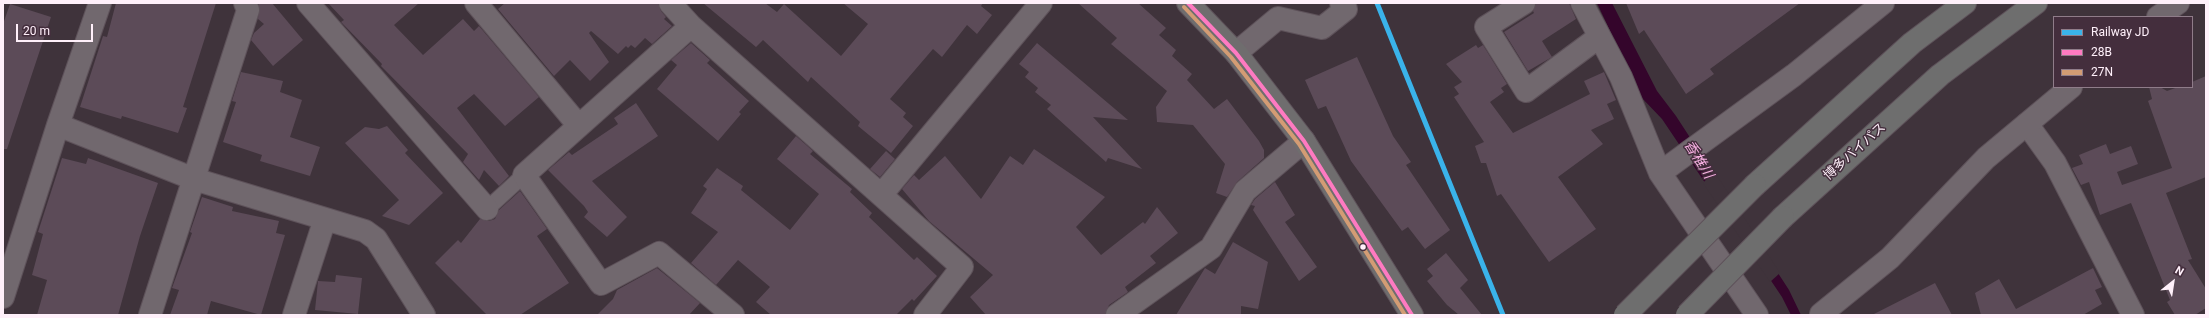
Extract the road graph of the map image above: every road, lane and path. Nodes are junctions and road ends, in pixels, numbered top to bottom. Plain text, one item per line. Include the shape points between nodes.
1 (100, 3) edge
2 (245, 3) edge
3 (308, 3) edge
4 (476, 3) edge
5 (670, 3) edge
6 (1041, 3) edge
7 (1188, 3) edge
8 (1341, 3) edge
9 (1524, 3) edge
10 (1582, 3) edge
11 (1884, 3) edge
12 (1965, 3) edge
13 (2036, 3) edge
14 (2178, 3) edge
15 (2159, 16) edge
16 (691, 26) junction
17 (1600, 37) junction
18 (1236, 53) junction
19 (2070, 88) edge
20 (2027, 124) junction
21 (58, 125) junction
22 (579, 126) junction
23 (1304, 141) junction
24 (1660, 172) junction
25 (524, 175) junction
26 (194, 179) junction
27 (882, 194) junction
28 (487, 208) joint
29 (324, 219) junction
30 (3, 297) edge
31 (150, 315) edge
32 (294, 315) edge
33 (424, 315) edge
34 (734, 315) edge
35 (925, 315) edge
36 (1117, 315) edge
37 (1412, 315) edge
38 (1626, 315) edge
39 (1687, 315) edge
40 (1757, 315) edge
41 (1821, 315) edge
42 (2133, 315) edge

1 - 21 street
2 - 26 street via 248,10
3 - 28 street
4 - 22 street
5 - 16 street
6 - 27 street
7 - 18 main road
8 - 18 street via 1346,9 1322,28 1278,18
9 - 17 street via 1486,27 1526,91
10 - 17 street
11 - 24 street via 1794,76
12 - 38 highway, bridge via 1912,43 1754,185
13 - 39 highway, 博多バイパス, bridge via 1940,75 1783,217
14 - 15 street
16 - 22 street
16 - 27 street
17 - 24 street via 1621,77
18 - 23 main road
19 - 20 street
20 - 41 street via 1986,158 1890,258
20 - 42 street via 2055,163
21 - 26 street
21 - 30 street
22 - 25 street
23 - 36 street via 1245,192 1211,248
23 - 37 main road via 1401,302
24 - 40 street
25 - 28 lane
25 - 34 street via 601,284 660,253
26 - 29 street
26 - 31 street
27 - 35 street via 962,267
29 - 32 street
29 - 33 street via 365,230 376,239

